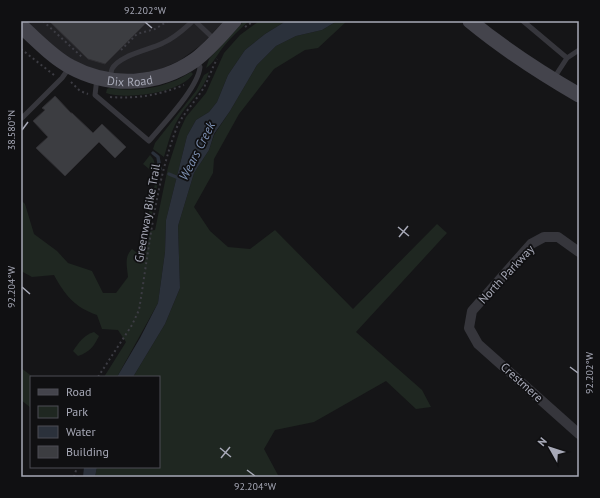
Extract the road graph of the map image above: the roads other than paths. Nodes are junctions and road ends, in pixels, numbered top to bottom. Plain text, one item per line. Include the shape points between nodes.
1 (26, 21) edge
2 (194, 21) edge
3 (470, 21) edge
4 (523, 21) edge
5 (238, 25) edge
6 (21, 26) edge
7 (216, 41) junction
8 (579, 50) edge
9 (567, 58) junction
10 (195, 60) junction
11 (70, 67) junction
12 (104, 79) junction
13 (553, 79) junction
14 (579, 95) edge
15 (21, 120) edge
16 (579, 252) edge
17 (469, 328) joint
18 (579, 434) edge

1 - 6 lane
2 - 7 lane
2 - 12 lane via 165,43 122,59
3 - 13 main road via 485,34
4 - 9 lane
5 - 7 main road, Dix Road
6 - 11 main road, Dix Road
7 - 10 main road, Dix Road
8 - 9 lane
9 - 13 lane
10 - 12 main road, Dix Road via 182,68 146,81
10 - 12 lane via 200,67 197,80 149,141 95,95
11 - 12 main road, Dix Road
11 - 15 lane
13 - 14 main road
16 - 17 street, North Parkway via 558,237 544,237 531,244 472,310
17 - 18 street, Crestmere via 478,344

